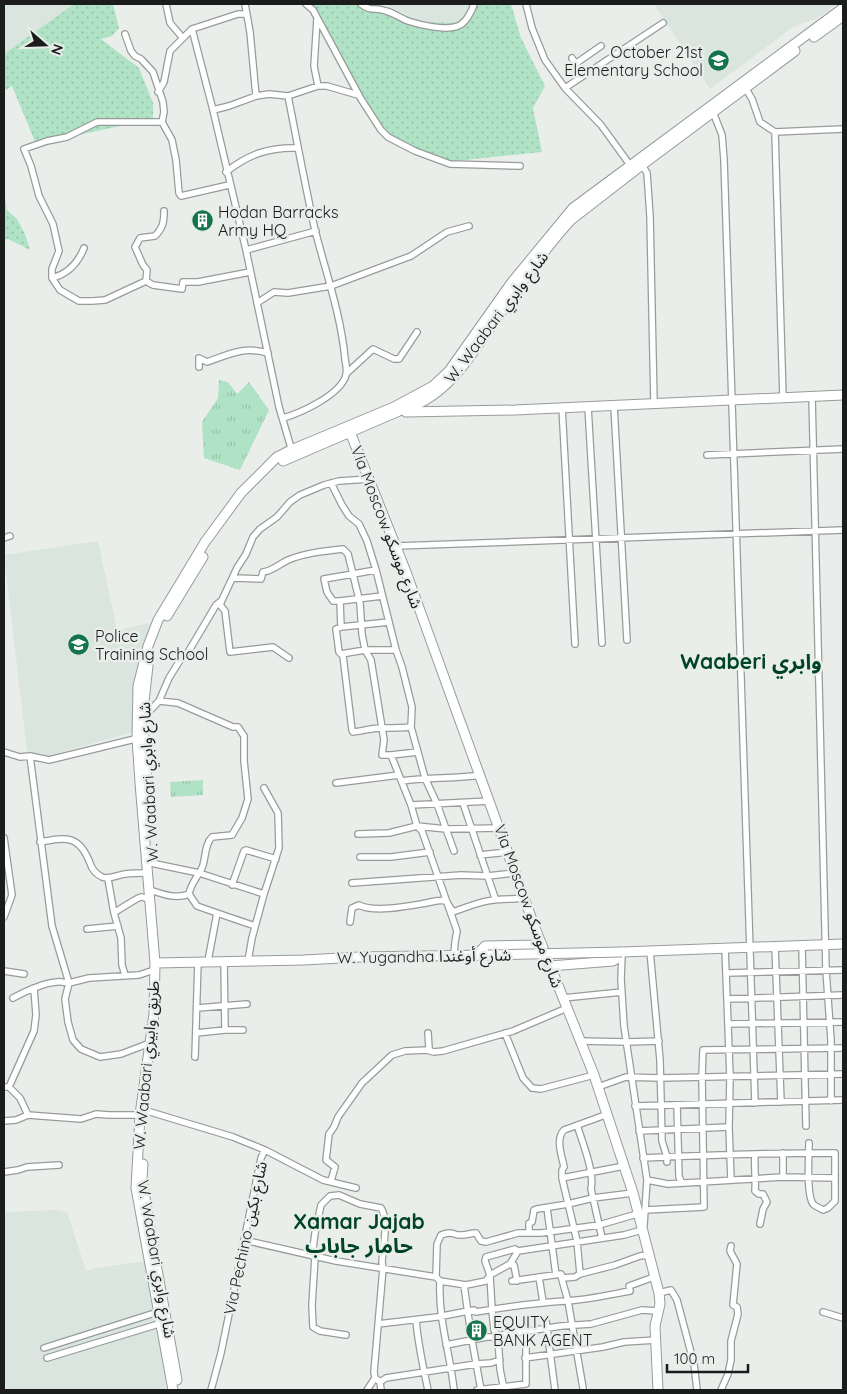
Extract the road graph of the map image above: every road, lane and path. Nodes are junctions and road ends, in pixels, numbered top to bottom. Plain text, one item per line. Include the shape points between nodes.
1 (166, 4) edge
2 (245, 4) edge
3 (306, 4) edge
4 (361, 4) edge
5 (474, 4) edge
6 (526, 4) edge
7 (843, 8) edge
8 (245, 14) junction
9 (843, 16) edge
10 (317, 19) junction
11 (663, 23) dead end
12 (192, 29) junction
13 (125, 34) dead end
14 (182, 37) junction
15 (602, 46) dead end
16 (572, 58) dead end
17 (576, 64) junction
18 (583, 76) junction
19 (318, 86) junction
20 (565, 88) junction
21 (746, 89) junction
22 (158, 92) junction
23 (358, 95) junction
24 (256, 96) junction
25 (288, 96) junction
26 (213, 110) junction
27 (713, 112) junction
28 (162, 122) junction
29 (843, 130) edge
30 (774, 132) junction
31 (298, 148) junction
32 (630, 165) junction
33 (642, 165) junction
34 (520, 166) dead end
35 (226, 172) junction
36 (229, 185) junction
37 (164, 211) dead end
38 (469, 226) dead end
39 (316, 231) junction
40 (84, 248) dead end
41 (246, 250) junction
42 (250, 272) junction
43 (52, 278) junction
44 (146, 281) junction
45 (331, 286) junction
46 (257, 303) junction
47 (417, 332) dead end
48 (268, 353) junction
49 (199, 367) dead end
50 (347, 373) junction
51 (843, 395) edge
52 (812, 397) junction
53 (783, 398) junction
54 (731, 400) junction
55 (654, 403) junction
56 (614, 406) junction
57 (562, 407) junction
58 (588, 407) junction
59 (397, 409) junction
60 (283, 418) junction
61 (350, 432) junction
62 (843, 449) edge
63 (813, 450) junction
64 (292, 453) junction
65 (733, 454) junction
66 (706, 455) dead end
67 (370, 479) junction
68 (331, 483) junction
69 (843, 530) edge
70 (815, 531) junction
71 (736, 534) junction
72 (621, 538) junction
73 (597, 539) junction
74 (569, 540) junction
75 (396, 546) junction
76 (376, 570) junction
77 (352, 574) junction
78 (233, 578) junction
79 (382, 596) junction
80 (222, 600) junction
81 (358, 600) junction
82 (340, 601) junction
83 (389, 622) junction
84 (362, 626) junction
85 (342, 627) junction
86 (627, 640) dead end
87 (602, 643) dead end
88 (574, 644) dead end
89 (366, 650) junction
90 (396, 650) junction
91 (341, 654) junction
92 (289, 658) dead end
93 (159, 701) junction
94 (142, 718) junction
95 (411, 727) junction
96 (382, 728) junction
97 (140, 737) junction
98 (4, 752) edge
99 (418, 752) junction
100 (391, 755) junction
101 (30, 756) junction
102 (481, 775) junction
103 (400, 778) junction
104 (425, 778) junction
105 (336, 783) dead end
106 (264, 788) dead end
107 (490, 800) junction
108 (463, 803) junction
109 (437, 804) junction
110 (411, 805) junction
111 (417, 826) junction
112 (446, 828) junction
113 (470, 828) junction
114 (500, 828) junction
115 (358, 834) dead end
116 (4, 838) edge
117 (40, 842) junction
118 (454, 851) dead end
119 (430, 852) junction
120 (508, 852) junction
121 (480, 855) junction
122 (360, 857) dead end
123 (276, 859) junction
124 (152, 863) junction
125 (148, 873) junction
126 (199, 873) junction
127 (515, 873) junction
128 (488, 876) junction
129 (437, 877) junction
130 (108, 879) junction
131 (352, 883) dead end
132 (232, 885) junction
133 (189, 894) junction
134 (264, 894) junction
135 (152, 895) junction
136 (495, 898) junction
137 (446, 901) junction
138 (526, 902) junction
139 (114, 913) junction
140 (217, 913) junction
141 (4, 917) edge
142 (350, 922) dead end
143 (118, 926) junction
144 (255, 926) junction
145 (87, 929) dead end
146 (843, 944) edge
147 (542, 945) junction
148 (826, 945) junction
149 (775, 946) junction
150 (802, 946) junction
151 (725, 948) junction
152 (750, 948) junction
153 (650, 951) junction
154 (622, 952) junction
155 (454, 956) junction
156 (476, 956) junction
157 (198, 961) junction
158 (208, 961) junction
159 (224, 961) junction
160 (248, 961) junction
161 (156, 965) junction
162 (550, 966) junction
163 (4, 970) edge
164 (826, 970) junction
165 (843, 970) edge
166 (803, 971) junction
167 (776, 972) junction
168 (727, 973) junction
169 (750, 973) junction
170 (24, 974) dead end
171 (125, 975) junction
172 (69, 983) junction
173 (34, 988) junction
174 (622, 992) junction
175 (843, 995) edge
176 (803, 996) junction
177 (827, 996) junction
178 (777, 997) junction
179 (14, 998) dead end
180 (563, 998) junction
181 (752, 998) junction
182 (727, 999) junction
183 (247, 1004) dead end
184 (226, 1006) junction
185 (196, 1008) junction
186 (567, 1008) junction
187 (843, 1022) edge
188 (803, 1023) junction
189 (830, 1023) junction
190 (728, 1024) junction
191 (753, 1024) junction
192 (778, 1024) junction
193 (225, 1030) junction
194 (243, 1030) dead end
195 (428, 1033) dead end
196 (505, 1033) junction
197 (196, 1034) junction
198 (579, 1041) junction
199 (659, 1041) junction
200 (627, 1042) junction
201 (150, 1043) junction
202 (843, 1048) edge
203 (804, 1049) junction
204 (830, 1049) junction
205 (426, 1050) junction
206 (728, 1050) junction
207 (753, 1050) junction
208 (779, 1050) junction
209 (195, 1057) dead end
210 (830, 1074) junction
211 (843, 1074) edge
212 (594, 1075) junction
213 (805, 1075) junction
214 (702, 1076) junction
215 (754, 1076) junction
216 (780, 1076) junction
217 (631, 1077) junction
218 (730, 1077) junction
219 (660, 1078) junction
220 (6, 1087) edge
221 (598, 1087) junction
222 (843, 1100) edge
223 (806, 1101) junction
224 (831, 1101) junction
225 (781, 1102) junction
226 (729, 1103) junction
227 (755, 1103) junction
228 (702, 1104) junction
229 (635, 1106) junction
230 (661, 1106) junction
231 (677, 1106) junction
232 (144, 1113) junction
233 (608, 1114) junction
234 (28, 1115) junction
235 (4, 1121) edge
236 (577, 1125) junction
237 (806, 1126) dead end
238 (728, 1127) junction
239 (703, 1129) junction
240 (662, 1130) junction
241 (677, 1131) junction
242 (639, 1132) junction
243 (808, 1143) dead end
244 (265, 1150) junction
245 (783, 1153) junction
246 (809, 1153) junction
247 (730, 1154) junction
248 (755, 1154) junction
249 (704, 1155) junction
250 (679, 1156) junction
251 (643, 1158) junction
252 (667, 1159) junction
253 (59, 1166) dead end
254 (624, 1166) junction
255 (4, 1172) edge
256 (590, 1173) junction
257 (783, 1177) junction
258 (562, 1178) junction
259 (809, 1178) junction
260 (835, 1178) junction
261 (756, 1179) junction
262 (647, 1180) junction
263 (731, 1180) junction
264 (331, 1181) junction
265 (704, 1181) junction
266 (682, 1183) junction
267 (356, 1188) dead end
268 (633, 1193) junction
269 (593, 1198) junction
270 (568, 1204) junction
271 (547, 1208) junction
272 (642, 1212) junction
273 (599, 1224) junction
274 (760, 1224) dead end
275 (574, 1228) junction
276 (550, 1231) junction
277 (642, 1231) junction
278 (529, 1232) junction
279 (602, 1238) junction
280 (244, 1240) junction
281 (577, 1242) junction
282 (553, 1245) junction
283 (731, 1246) dead end
284 (518, 1251) junction
285 (648, 1255) junction
286 (314, 1256) junction
287 (510, 1264) junction
288 (384, 1268) junction
289 (559, 1274) junction
290 (580, 1274) junction
291 (490, 1275) junction
292 (539, 1277) junction
293 (654, 1277) junction
294 (438, 1279) junction
295 (464, 1284) junction
296 (659, 1294) junction
297 (568, 1301) junction
298 (543, 1302) junction
299 (492, 1310) junction
300 (162, 1311) junction
301 (658, 1311) junction
302 (467, 1312) junction
303 (823, 1312) dead end
304 (441, 1317) junction
305 (843, 1318) edge
306 (416, 1320) junction
307 (546, 1321) dead end
308 (164, 1322) junction
309 (378, 1324) junction
310 (571, 1326) junction
311 (547, 1328) junction
312 (346, 1335) dead end
313 (498, 1337) junction
314 (472, 1340) junction
315 (656, 1340) junction
316 (446, 1345) junction
317 (526, 1345) dead end
318 (44, 1348) dead end
319 (576, 1351) junction
320 (551, 1355) junction
321 (47, 1358) dead end
322 (525, 1358) junction
323 (500, 1360) junction
324 (476, 1364) junction
325 (452, 1367) junction
326 (424, 1372) junction
327 (377, 1380) junction
328 (504, 1388) edge
329 (583, 1388) dead end
330 (173, 1390) edge
331 (179, 1390) edge
332 (211, 1390) edge
333 (367, 1390) edge
334 (381, 1390) edge
335 (428, 1390) edge
336 (454, 1390) edge
337 (477, 1390) edge
338 (481, 1390) edge
339 (555, 1390) edge
340 (658, 1390) edge
341 (697, 1390) edge
342 (721, 1390) edge

1 - 14 street via 170,23
2 - 8 street
3 - 10 street
4 - 5 street via 367,9 384,10 427,26 448,27 458,26 465,20
6 - 20 street via 541,52
7 - 32 main road, W. Waabari شارع وابري
8 - 12 street
8 - 24 street via 250,32
9 - 21 main road, W. Waabari شارع وابري
10 - 19 street via 314,66
10 - 23 street
11 - 18 street
12 - 14 street
12 - 26 street
13 - 22 street via 131,51 153,72
14 - 22 street via 170,51 164,82
15 - 17 street
16 - 17 street
17 - 18 street
18 - 20 street
19 - 23 street
19 - 25 street
20 - 32 street via 601,125
21 - 27 main road, W. Waabari شارع وابري
21 - 30 street via 760,122
22 - 28 street via 164,112
23 - 34 street via 388,137 415,151 450,164
24 - 25 street
24 - 26 street
25 - 31 street
26 - 35 street
27 - 33 main road, W. Waabari شارع وابري
27 - 54 street via 722,135
28 - 36 street via 172,140 181,196
28 - 43 street via 97,122 67,137 24,149 39,196 53,224 59,251
29 - 30 street
30 - 53 street
31 - 35 street via 259,153 243,159
31 - 39 street
32 - 59 main road, W. Waabari شارع وابري via 566,214 512,282 449,371 433,386
33 - 55 street via 646,173 650,216
33 - 59 main road, W. Waabari شارع وابري via 561,231 453,378 430,398 412,408
35 - 36 street
36 - 41 street
37 - 44 street via 160,232 140,238 136,246 147,270
38 - 45 street via 447,232 411,256
39 - 41 street
39 - 45 street
40 - 43 street via 73,266 63,275
41 - 42 street
42 - 44 street via 183,282 182,288 153,285
42 - 46 street
43 - 44 street via 60,290 79,301 105,300
45 - 46 street via 274,292
45 - 50 street
46 - 48 street
47 - 50 street via 398,359 373,349
48 - 49 street via 256,349 238,350 207,362 199,358
48 - 60 street
50 - 60 street via 342,383 325,398
51 - 52 main road
52 - 53 main road
52 - 63 street
53 - 54 main road
54 - 55 main road
54 - 65 street
55 - 56 main road
56 - 58 main road
56 - 72 street
57 - 58 main road
57 - 59 main road via 409,412
57 - 74 street
58 - 73 street
59 - 61 main road, W. Waabari شارع وابري
59 - 64 main road, W. Waabari طريق وابيري
60 - 64 street
61 - 64 main road, W. Waabari شارع وابري
61 - 67 main road, Via Moscow شارع موسكو
62 - 63 street
63 - 65 street
63 - 70 street
64 - 94 main road, W. Waabari شارع وابري via 240,502 166,618 149,660
64 - 97 main road, W. Waabari طريق وابيري via 277,458 237,499 158,620 138,686
65 - 66 street
65 - 71 street
67 - 68 street
67 - 75 main road, Via Moscow شارع موسكو
68 - 76 street via 349,516 362,529
68 - 78 street via 295,498 260,530 253,537
69 - 70 street
70 - 71 street
70 - 148 street
71 - 72 street
71 - 152 street
72 - 73 street
72 - 86 street
73 - 74 street
73 - 87 street
74 - 75 street
74 - 88 street
75 - 102 main road, Via Moscow شارع موسكو
76 - 77 street
76 - 79 street
77 - 78 street via 349,557 343,548 288,560 270,572 263,572 261,579
77 - 81 street
77 - 82 street via 324,579 329,596 333,601
78 - 80 street
79 - 81 street
79 - 83 street
80 - 92 street via 220,605 225,611 230,652 273,647
80 - 93 street via 169,678
81 - 82 street
81 - 84 street
82 - 85 street
83 - 84 street
83 - 90 street
84 - 85 street
84 - 89 street
85 - 91 street via 336,629 338,652
89 - 90 street
89 - 91 street
89 - 96 street via 371,660
90 - 95 street via 412,707
91 - 96 street via 353,732
93 - 94 street
93 - 126 street via 178,703 238,727 244,736 248,799 245,812 232,836 212,837 208,841
94 - 97 main road, W. Waabari شارع وابري
95 - 96 street
95 - 99 street
96 - 100 street via 382,755
97 - 101 street via 49,760
97 - 124 main road, W. Waabari شارع وابري
97 - 125 main road, W. Waabari طريق وابيري
98 - 101 street via 20,757
99 - 100 street
99 - 104 street
100 - 103 street
101 - 117 street
102 - 104 street
102 - 107 main road, Via Moscow شارع موسكو
103 - 104 street
103 - 105 street
103 - 110 street
104 - 109 street
106 - 123 street via 279,818
107 - 108 street
107 - 114 main road, Via Moscow شارع موسكو
108 - 109 street
108 - 113 street
109 - 110 street
109 - 112 street
110 - 111 street
111 - 112 street
111 - 115 street via 388,833
111 - 119 street
112 - 113 street
112 - 118 street
113 - 114 street
113 - 121 street
114 - 120 main road, Via Moscow شارع موسكو
116 - 141 street via 12,895
117 - 130 street via 74,840 82,846 92,869
117 - 172 street via 52,926
119 - 122 street
119 - 129 street
120 - 121 street
120 - 127 main road, Via Moscow شارع موسكو
121 - 128 street
123 - 132 street via 244,851
123 - 134 street
124 - 126 street
124 - 135 main road, W. Waabari شارع وابري
125 - 130 street
125 - 135 main road, W. Waabari طريق وابيري
126 - 132 street
126 - 133 street
127 - 128 street
127 - 138 main road, Via Moscow شارع موسكو
128 - 129 street
128 - 136 street
129 - 131 street
129 - 137 street
130 - 139 street
132 - 134 street
133 - 135 street via 173,897
133 - 140 street via 197,906
134 - 144 street
135 - 139 street via 135,899
135 - 161 main road, W. Waabari طريق وابيري
136 - 137 street via 453,912
136 - 138 street via 520,898
137 - 142 street via 377,908 359,905 352,908
137 - 155 street via 457,931
138 - 147 main road, Via Moscow شارع موسكو
139 - 143 street
140 - 144 street
140 - 158 street
143 - 145 street
143 - 171 street
144 - 160 street
146 - 148 main road, W. Yugandha شارع أوغندا
147 - 156 main road via 485,946
147 - 162 main road, Via Moscow شارع موسكو
148 - 150 main road, W. Yugandha شارع أوغندا
148 - 164 street
149 - 150 main road, W. Yugandha شارع أوغندا
149 - 152 main road, W. Yugandha شارع أوغندا
149 - 167 street
150 - 166 street
151 - 152 main road, W. Yugandha شارع أوغندا
151 - 153 main road, W. Yugandha شارع أوغندا
151 - 168 street
152 - 169 street
153 - 154 main road, W. Yugandha شارع أوغندا
153 - 199 street
154 - 156 main road, W. Yugandha شارع أوغندا, bridge
154 - 162 main road via 613,961
154 - 174 street
155 - 156 main road, W. Yugandha شارع أوغندا
155 - 160 main road, W. Yugandha شارع أوغندا
157 - 158 main road, W. Yugandha شارع أوغندا
157 - 161 main road, W. Yugandha شارع أوغندا
157 - 185 street
158 - 159 main road, W. Yugandha شارع أوغندا
159 - 160 main road, W. Yugandha شارع أوغندا
159 - 184 street
161 - 171 street via 139,975
161 - 201 main road, W. Waabari طريق وابيري
161 - 232 main road via 157,1018
162 - 180 main road, Via Moscow شارع موسكو
163 - 170 street
164 - 165 street
164 - 166 street
164 - 177 street
166 - 167 street
166 - 176 street
167 - 169 street
167 - 178 street
168 - 169 street
168 - 182 street
169 - 181 street
171 - 172 street
172 - 173 street via 59,981
172 - 201 street via 65,999 68,1022 73,1040 81,1049 100,1057 121,1054
173 - 179 street
173 - 220 street via 34,1031
174 - 180 street
174 - 200 street
175 - 177 street
176 - 177 street
176 - 178 street
176 - 188 street
177 - 189 street
178 - 181 street
178 - 192 street
180 - 186 main road, Via Moscow شارع موسكو
181 - 182 street
181 - 191 street
182 - 190 street
183 - 184 street
184 - 185 street
184 - 193 street
185 - 197 street
186 - 196 street
186 - 198 main road, Via Moscow شارع موسكو
187 - 189 street
188 - 189 street
188 - 192 street
188 - 203 street
189 - 204 street
190 - 191 street
190 - 206 street
191 - 192 street
191 - 207 street
192 - 208 street
193 - 194 street
193 - 197 street
195 - 205 street via 429,1048
196 - 205 street via 443,1051
196 - 212 street via 523,1078 532,1088 540,1089
197 - 209 street
198 - 200 street
198 - 212 main road, Via Moscow شارع موسكو
199 - 200 street
199 - 219 street
200 - 217 street
201 - 232 main road, W. Waabari طريق وابيري
202 - 204 street
203 - 204 street
203 - 208 street
203 - 213 street
204 - 210 street
205 - 264 street via 392,1055 362,1083 329,1134 326,1160 335,1167
206 - 207 street
206 - 214 street via 702,1050
206 - 218 street
207 - 208 street
207 - 215 street
208 - 216 street
210 - 211 street
210 - 213 street
210 - 224 street
212 - 221 main road, Via Moscow شارع موسكو
213 - 216 street
213 - 223 street
214 - 218 street
214 - 219 street
214 - 228 street
215 - 216 street
215 - 218 street
215 - 227 street
216 - 225 street
217 - 219 street
217 - 221 street
217 - 229 street
218 - 226 street
219 - 230 street
220 - 234 street via 20,1098
221 - 233 main road, Via Moscow شارع موسكو
222 - 224 street
223 - 224 street
223 - 225 street
223 - 237 street
225 - 227 street
226 - 227 street
226 - 228 street
226 - 238 street
228 - 231 street
228 - 239 street
229 - 230 street
229 - 242 street
230 - 231 street
230 - 240 street
231 - 241 street
232 - 234 street via 96,1114 81,1119
232 - 244 street via 233,1137
232 - 300 main road, W. Waabari طريق وابيري via 136,1188
233 - 236 street
233 - 254 main road, Via Moscow شارع موسكو
234 - 235 street
236 - 256 street
236 - 258 street via 562,1132
238 - 239 street
238 - 247 street
239 - 241 street
239 - 249 street
240 - 241 street
240 - 242 street
240 - 252 street via 662,1145
241 - 250 street
242 - 251 street
243 - 246 street
244 - 264 street, Via Pechino شارع بكين
244 - 280 street, Via Pechino شارع بكين
245 - 246 street
245 - 248 street
245 - 257 street
246 - 259 street
246 - 260 street via 835,1153
247 - 248 street
247 - 249 street
247 - 263 street
248 - 261 street
249 - 250 street
249 - 265 street
250 - 252 street
250 - 266 street
251 - 252 street
251 - 262 street
253 - 255 street
254 - 256 street
254 - 268 main road, Via Moscow شارع موسكو
256 - 258 street
256 - 269 street
257 - 259 street
257 - 261 street
258 - 270 street
259 - 260 street
259 - 260 street via 814,1206 823,1210 835,1201
261 - 263 street
261 - 274 street via 755,1191 763,1194 767,1202
262 - 266 street
262 - 272 street
263 - 265 street
264 - 267 street
265 - 266 street
265 - 272 street via 704,1207
268 - 269 street
268 - 272 main road, Via Moscow شارع موسكو
269 - 270 street
269 - 273 street
270 - 271 street
270 - 275 street
271 - 276 street
271 - 278 street via 534,1210
272 - 273 street
272 - 277 main road, Via Moscow شارع موسكو
273 - 275 street
273 - 279 street
275 - 276 street
275 - 281 street
276 - 278 street
276 - 282 street
277 - 279 street
277 - 285 main road, Via Moscow شارع موسكو
278 - 294 street via 486,1242 481,1241 476,1233 441,1235 437,1244
279 - 281 street
280 - 286 street
280 - 332 street, Via Pechino شارع بكين
281 - 282 street
281 - 290 street
282 - 284 street
282 - 289 street
283 - 342 street via 730,1252 737,1264 733,1305 737,1307 738,1314 728,1374
284 - 287 street
284 - 291 street via 515,1249 486,1258
285 - 290 street
285 - 293 main road, Via Moscow شارع موسكو
286 - 288 street
286 - 288 street via 321,1205 330,1196 339,1195 381,1208 384,1212
286 - 312 street via 313,1327
287 - 291 street
287 - 292 street via 515,1268 514,1281
288 - 294 street
288 - 309 street
289 - 290 street via 563,1278
289 - 292 street
289 - 297 street
291 - 295 street via 486,1281
291 - 299 street
292 - 298 street
293 - 296 main road, Via Moscow شارع موسكو
293 - 297 street via 629,1286 630,1291
294 - 295 street
294 - 304 street
295 - 302 street
296 - 301 main road, Via Moscow شارع موسكو
296 - 341 street via 671,1290 677,1300 694,1364
297 - 298 street
297 - 310 street
298 - 299 street
299 - 302 street
299 - 313 street
300 - 308 main road, W. Waabari طريق وابيري
300 - 318 street
301 - 310 street via 642,1310
301 - 315 main road, Via Moscow شارع موسكو
302 - 304 street
302 - 314 street
303 - 305 street
304 - 306 street
304 - 316 street
306 - 309 street
306 - 326 street
307 - 311 street
308 - 321 street
308 - 330 main road, W. Waabari طريق وابيري
308 - 331 main road, W. Waabari شارع وابري
309 - 327 street
310 - 311 street
310 - 319 street
311 - 313 street
311 - 320 street
313 - 314 street
313 - 323 street
314 - 316 street
314 - 324 street
315 - 319 street
315 - 340 main road, Via Moscow شارع موسكو
316 - 325 street
317 - 322 street
319 - 320 street
319 - 329 street
320 - 322 street
320 - 339 street
322 - 328 street via 526,1384
323 - 324 street
323 - 328 street
324 - 325 street
324 - 338 street
325 - 326 street
325 - 336 street
326 - 327 street
326 - 335 street
327 - 333 street
327 - 334 street
328 - 338 street
337 - 338 street

